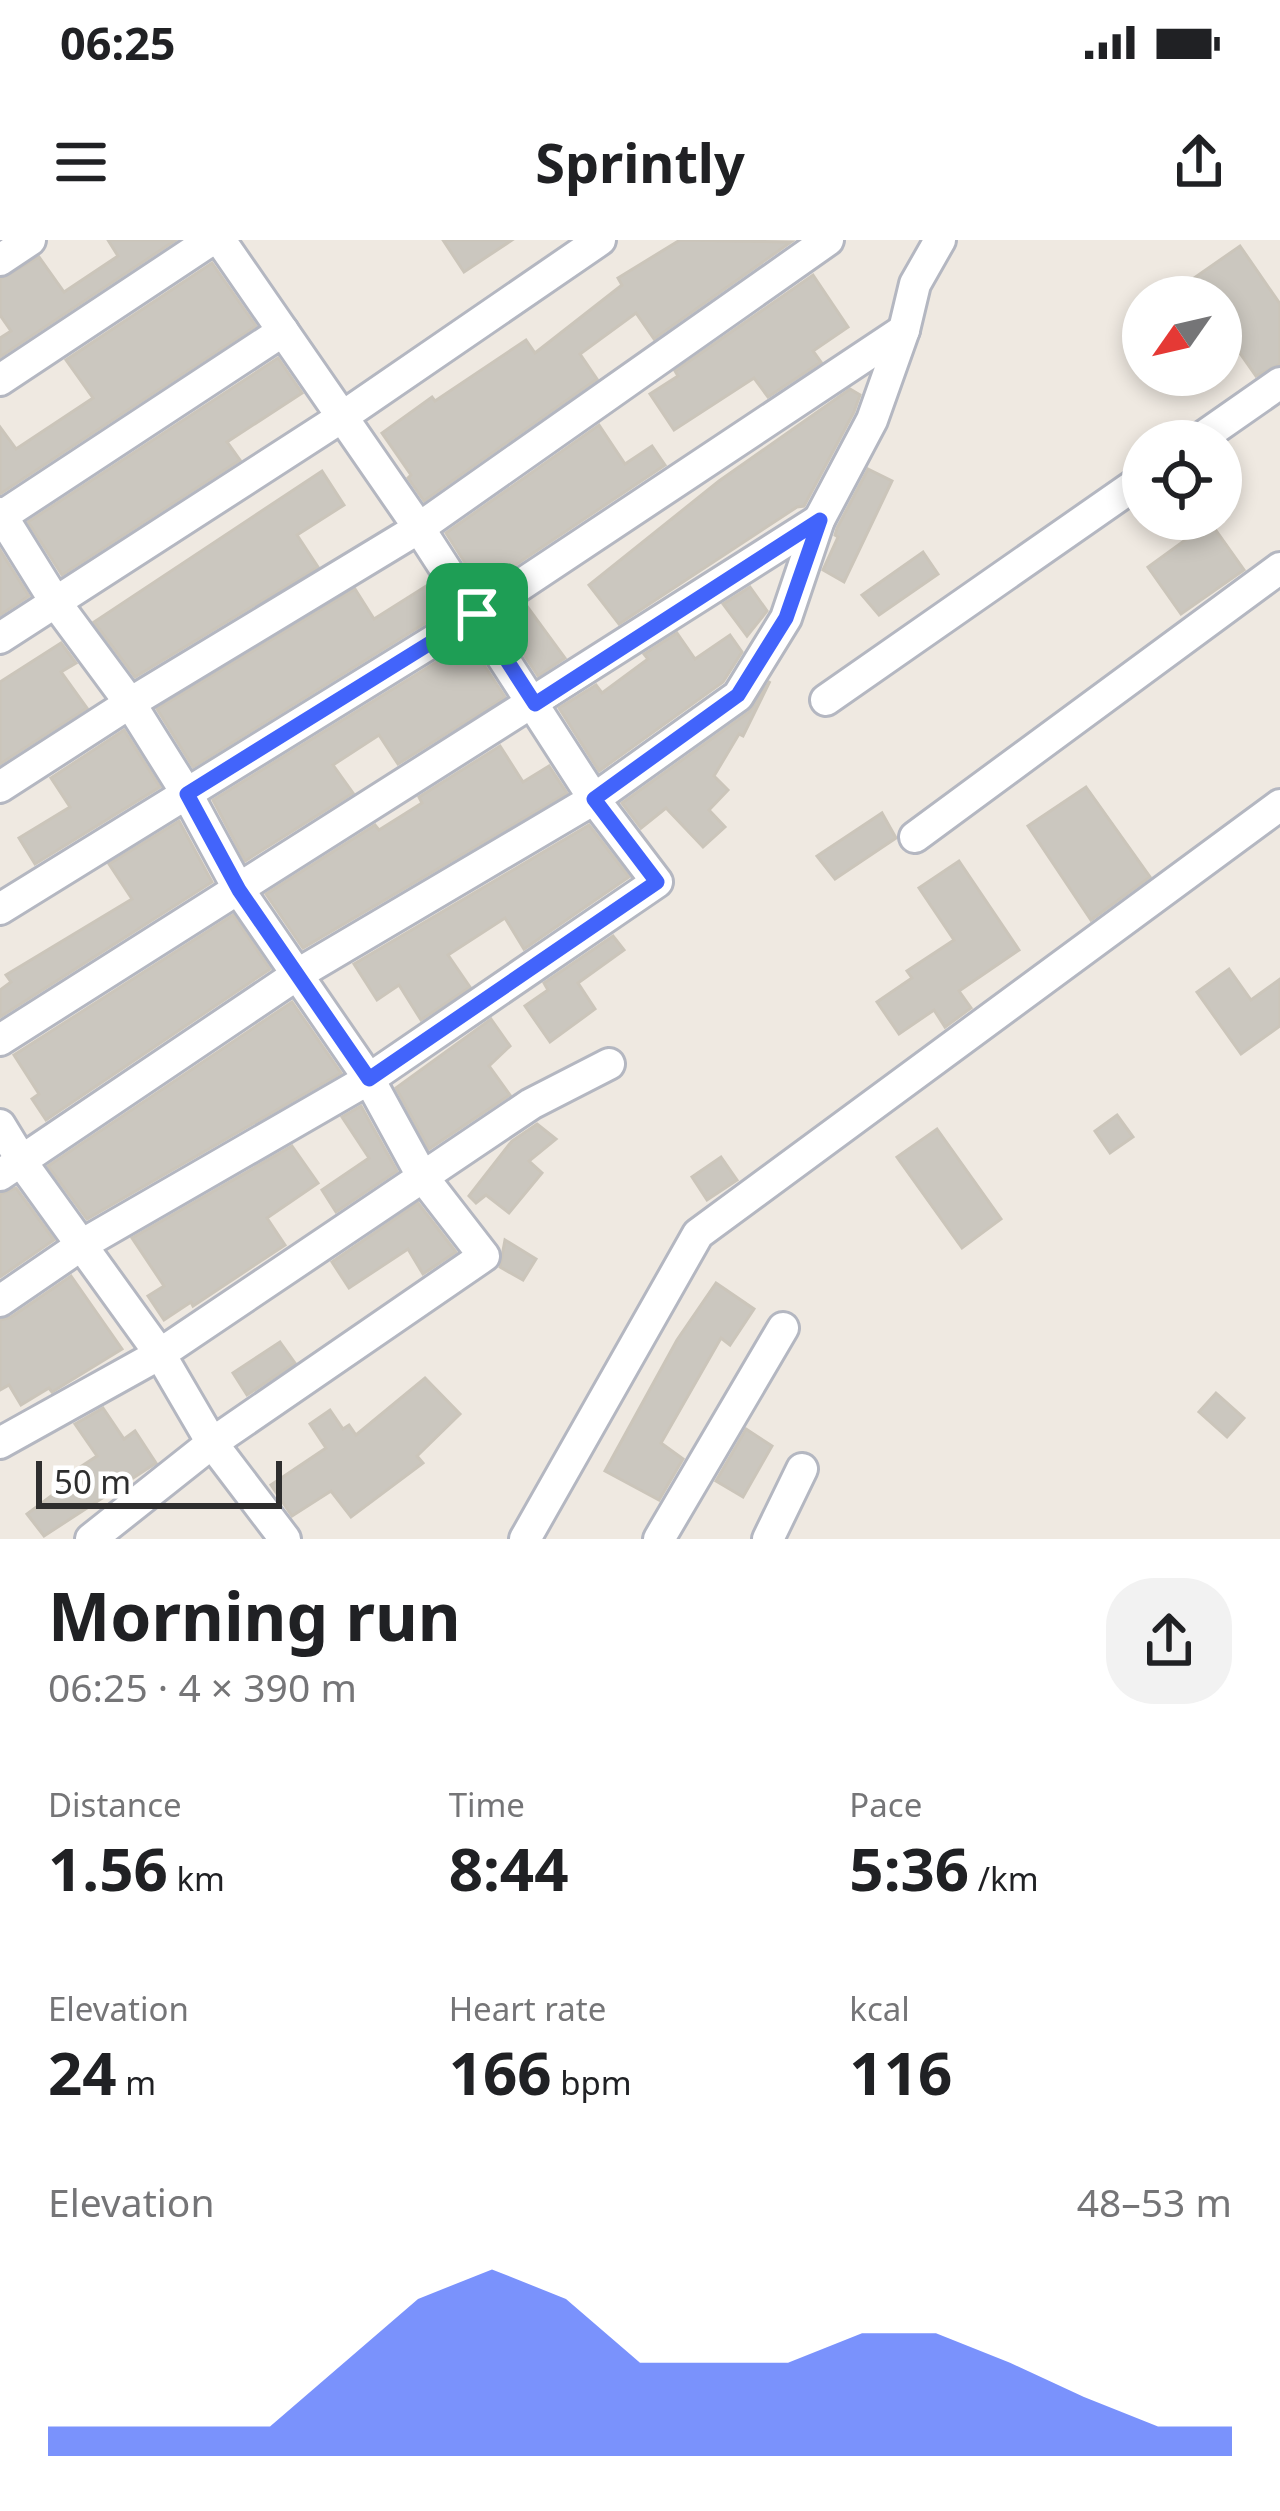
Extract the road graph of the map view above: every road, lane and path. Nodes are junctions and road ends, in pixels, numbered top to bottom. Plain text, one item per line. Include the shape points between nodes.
1 (30, 240) edge
2 (216, 240) edge
3 (600, 240) edge
4 (827, 240) edge
5 (940, 240) edge
6 (0, 260) edge
7 (904, 330) junction
8 (283, 331) junction
9 (0, 380) edge
10 (1280, 383) edge
11 (343, 417) junction
12 (1227, 420) edge
13 (1122, 494) edge
14 (1, 514) edge
15 (820, 520) junction
16 (419, 528) junction
17 (1280, 568) edge
18 (56, 604) junction
19 (477, 614) junction
20 (0, 638) edge
21 (826, 700) dead end
22 (130, 703) junction
23 (535, 704) junction
24 (0, 787) edge
25 (187, 794) junction
26 (594, 799) junction
27 (1280, 805) edge
28 (915, 837) dead end
29 (239, 890) junction
30 (0, 909) edge
31 (298, 974) junction
32 (0, 1040) edge
33 (609, 1064) dead end
34 (369, 1079) junction
35 (0, 1125) edge
36 (10, 1167) edge
37 (422, 1176) junction
38 (82, 1244) junction
39 (0, 1300) edge
40 (783, 1328) dead end
41 (160, 1354) junction
42 (0, 1443) edge
43 (212, 1443) junction
44 (802, 1469) dead end
45 (91, 1539) edge
46 (285, 1539) edge
47 (525, 1539) edge
48 (659, 1539) edge
49 (768, 1539) edge

1 - 6 street
2 - 8 street
2 - 9 street
3 - 11 street
4 - 16 street
5 - 7 street via 915,284
7 - 15 street via 872,420
7 - 19 street
8 - 11 street
8 - 14 street
10 - 12 street
11 - 16 street
11 - 18 street
13 - 21 street
14 - 18 street
15 - 23 street
15 - 26 street via 786,618 738,695
16 - 19 street
16 - 22 street
17 - 28 street
18 - 20 street
18 - 22 street
19 - 23 street
19 - 25 street
22 - 24 street
22 - 25 street
23 - 26 street
23 - 29 street
25 - 29 street
25 - 30 street
26 - 31 street
26 - 34 street via 657,882
27 - 47 street via 698,1234
29 - 31 street
29 - 32 street
31 - 34 street
31 - 36 street
33 - 37 street via 531,1103
34 - 37 street
34 - 38 street
35 - 36 street
36 - 38 street
37 - 41 street
37 - 43 street via 484,1256
38 - 39 street
38 - 41 street
40 - 48 street
41 - 42 street
41 - 43 street
43 - 45 street
43 - 46 street
44 - 49 street

